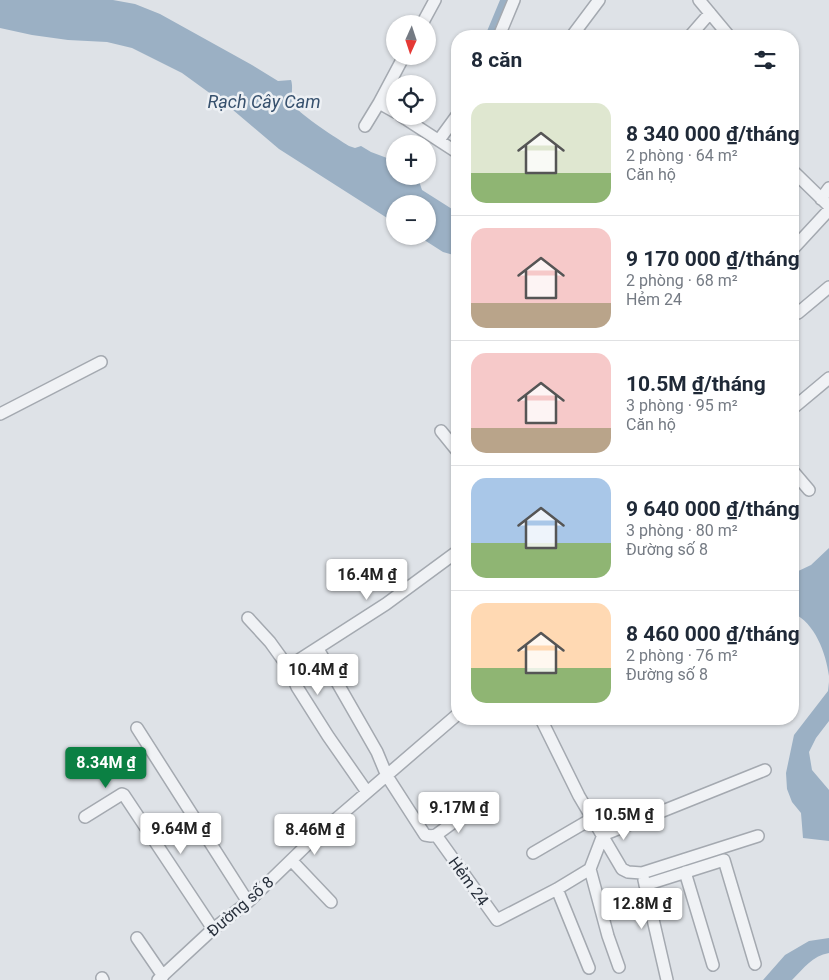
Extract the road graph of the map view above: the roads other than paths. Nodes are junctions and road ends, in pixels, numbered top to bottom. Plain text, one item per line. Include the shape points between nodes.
1 (435, 0) edge
2 (514, 0) edge
3 (599, 0) edge
4 (699, 0) edge
5 (710, 13) junction
6 (427, 15) edge
7 (502, 30) edge
8 (576, 30) edge
9 (695, 30) edge
10 (724, 30) edge
11 (399, 65) edge
12 (379, 103) junction
13 (386, 107) edge
14 (451, 124) edge
15 (415, 125) edge
16 (365, 126) dead end
17 (439, 140) junction
18 (451, 148) edge
19 (799, 177) edge
20 (829, 188) edge
21 (826, 205) edge
22 (799, 241) edge
23 (829, 286) edge
24 (799, 312) edge
25 (102, 362) dead end
26 (829, 378) edge
27 (799, 403) edge
28 (0, 414) edge
29 (441, 431) dead end
30 (451, 443) edge
31 (799, 478) edge
32 (809, 490) dead end
33 (451, 556) edge
34 (248, 618) dead end
35 (318, 649) junction
36 (288, 667) junction
37 (451, 720) edge
38 (544, 725) edge
39 (137, 728) dead end
40 (765, 770) dead end
41 (387, 776) junction
42 (367, 792) junction
43 (466, 813) dead end
44 (85, 817) dead end
45 (593, 818) junction
46 (436, 835) junction
47 (603, 835) junction
48 (758, 836) dead end
49 (533, 853) dead end
50 (292, 861) junction
51 (590, 869) junction
52 (685, 872) junction
53 (642, 873) junction
54 (645, 885) junction
55 (557, 889) junction
56 (248, 902) junction
57 (331, 902) dead end
58 (213, 929) junction
59 (137, 938) dead end
60 (755, 964) dead end
61 (713, 965) dead end
62 (620, 967) dead end
63 (589, 968) dead end
64 (161, 978) edge
65 (668, 980) edge

1 - 6 street
2 - 7 street
3 - 8 street
4 - 5 street
5 - 9 street
5 - 10 street
11 - 12 street
12 - 13 street
12 - 16 street
14 - 17 street
15 - 17 street
17 - 18 street
19 - 21 street
20 - 21 street
21 - 22 street
23 - 24 street
25 - 28 street
26 - 27 street
29 - 30 street
31 - 32 street
33 - 35 street
34 - 36 street
35 - 36 street
35 - 41 street via 377,752
36 - 42 street via 297,687
37 - 41 street, Đường số 8
38 - 45 street
39 - 56 street
40 - 47 street
41 - 42 street, Đường số 8
41 - 46 street, Hẻm 24 via 425,835
42 - 50 street, Đường số 8
43 - 46 street
44 - 58 street via 124,795
45 - 47 street
45 - 49 street
46 - 55 street, Hẻm 24 via 497,920
47 - 51 street
47 - 53 street via 622,868
48 - 53 street
50 - 56 street, Đường số 8
50 - 57 street
51 - 55 street
51 - 62 street
52 - 54 street
52 - 60 street via 724,860
52 - 61 street
53 - 54 street
54 - 65 street
55 - 63 street
56 - 58 street, Đường số 8
58 - 64 street, Đường số 8
59 - 64 street

